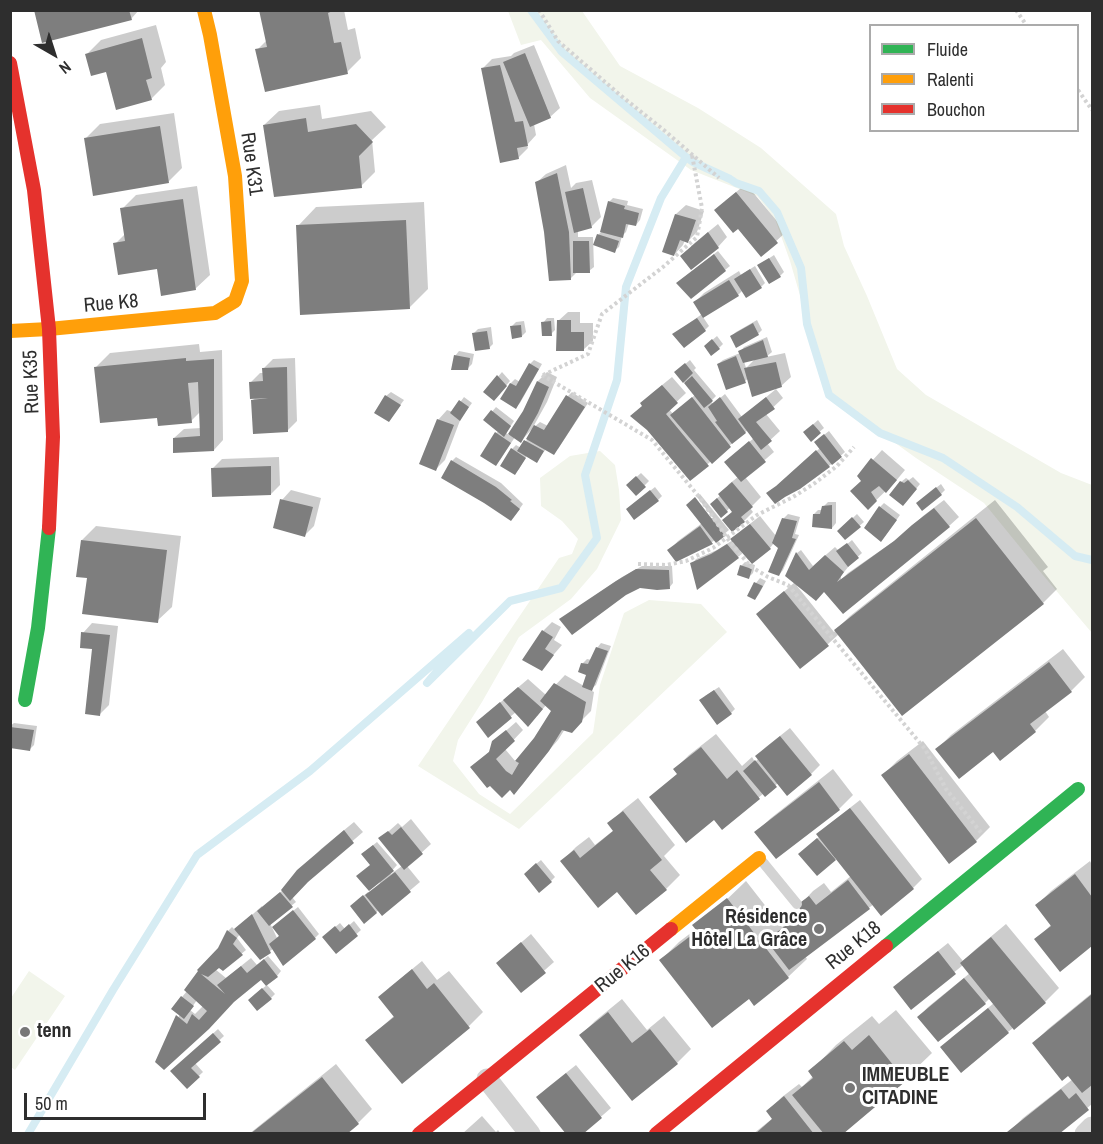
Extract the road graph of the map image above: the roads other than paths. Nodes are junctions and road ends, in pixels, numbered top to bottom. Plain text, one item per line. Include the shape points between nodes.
1 (204, 10) edge
2 (10, 63) edge
3 (215, 314) joint
4 (49, 329) junction
5 (10, 331) edge
6 (25, 700) dead end
7 (1078, 789) dead end
8 (759, 858) joint
9 (797, 904) dead end
10 (487, 1080) junction
11 (1092, 1127) edge
12 (419, 1134) edge
13 (530, 1134) edge
14 (656, 1134) edge
15 (1085, 1134) edge

1 - 3 street, Rue K31 via 235,176 242,281 235,301
2 - 4 street, Rue K35 via 34,190
3 - 4 street, Rue K8
4 - 5 street, Rue K8
4 - 6 street, Rue K35 via 53,437 50,526
7 - 14 street, Rue K18
8 - 9 lane
8 - 10 street, Rue K16
10 - 12 street, Rue K16
10 - 13 street
11 - 15 street

